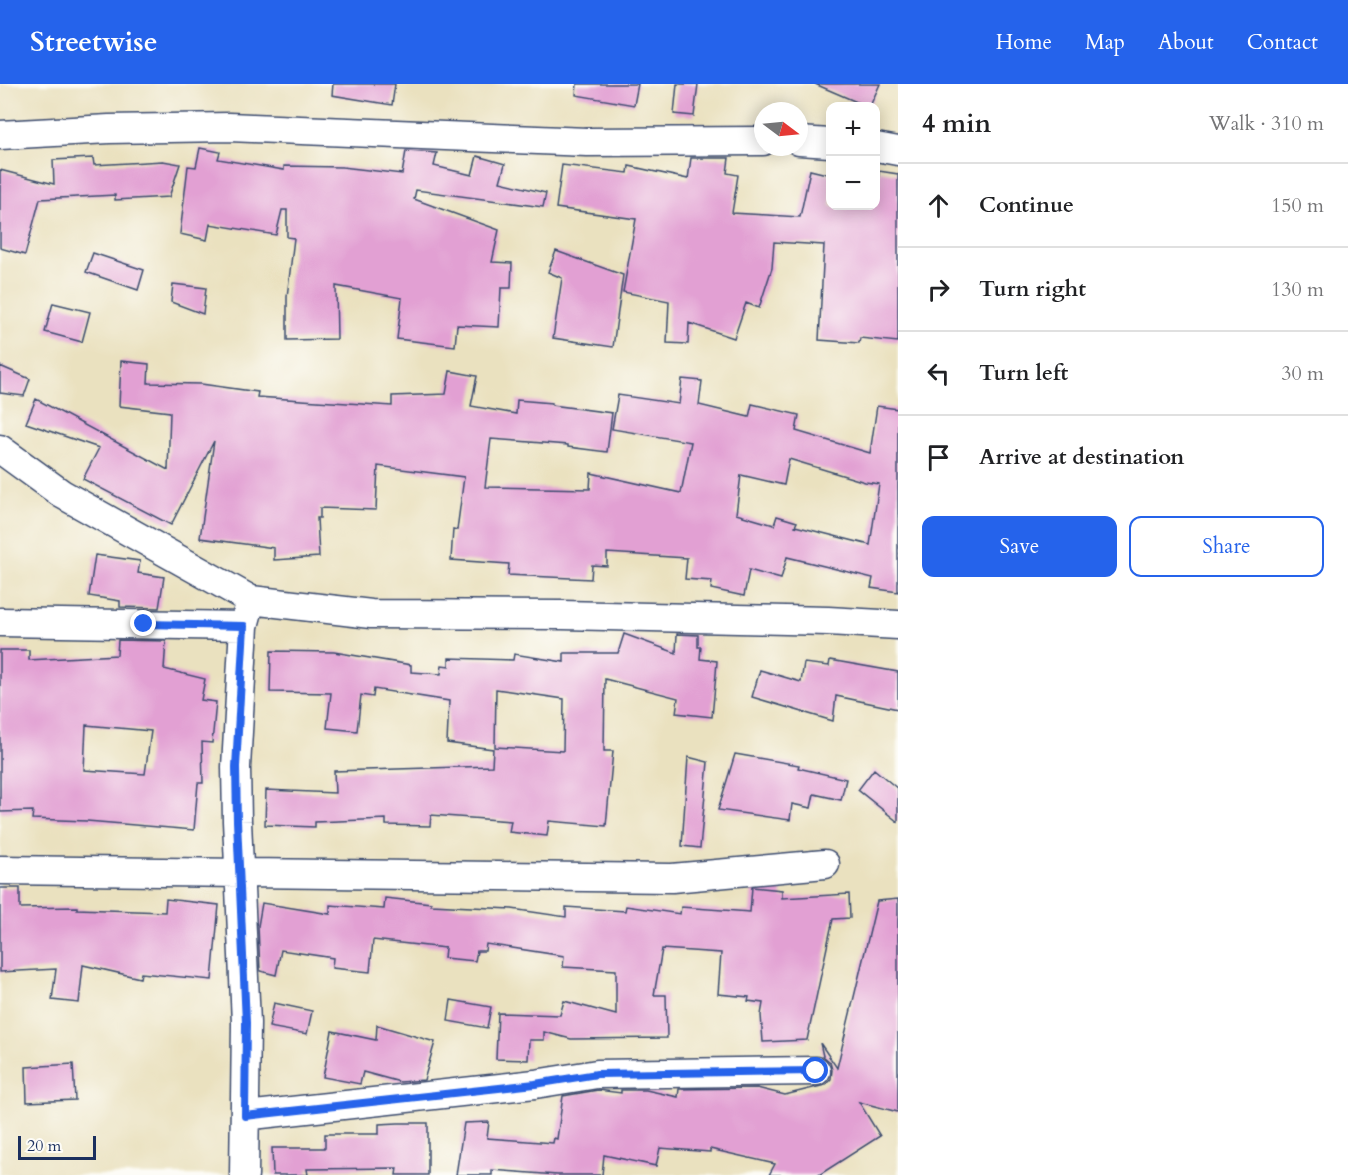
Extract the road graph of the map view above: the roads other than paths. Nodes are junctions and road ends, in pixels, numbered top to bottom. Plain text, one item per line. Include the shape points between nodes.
1 (0, 135) edge
2 (754, 141) edge
3 (808, 142) edge
4 (826, 143) edge
5 (880, 148) edge
6 (898, 151) edge
7 (0, 449) edge
8 (248, 613) junction
9 (0, 622) edge
10 (898, 625) edge
11 (825, 864) dead end
12 (0, 870) edge
13 (238, 873) junction
14 (816, 1071) dead end
15 (245, 1116) junction
16 (244, 1175) edge

1 - 2 street via 229,127 587,142
3 - 4 street
5 - 6 street
7 - 8 street via 62,494
8 - 9 street
8 - 10 street via 562,615
8 - 13 street via 236,767
11 - 13 street via 672,878
12 - 13 street
13 - 15 street via 246,1023
14 - 15 street via 597,1074
15 - 16 street

